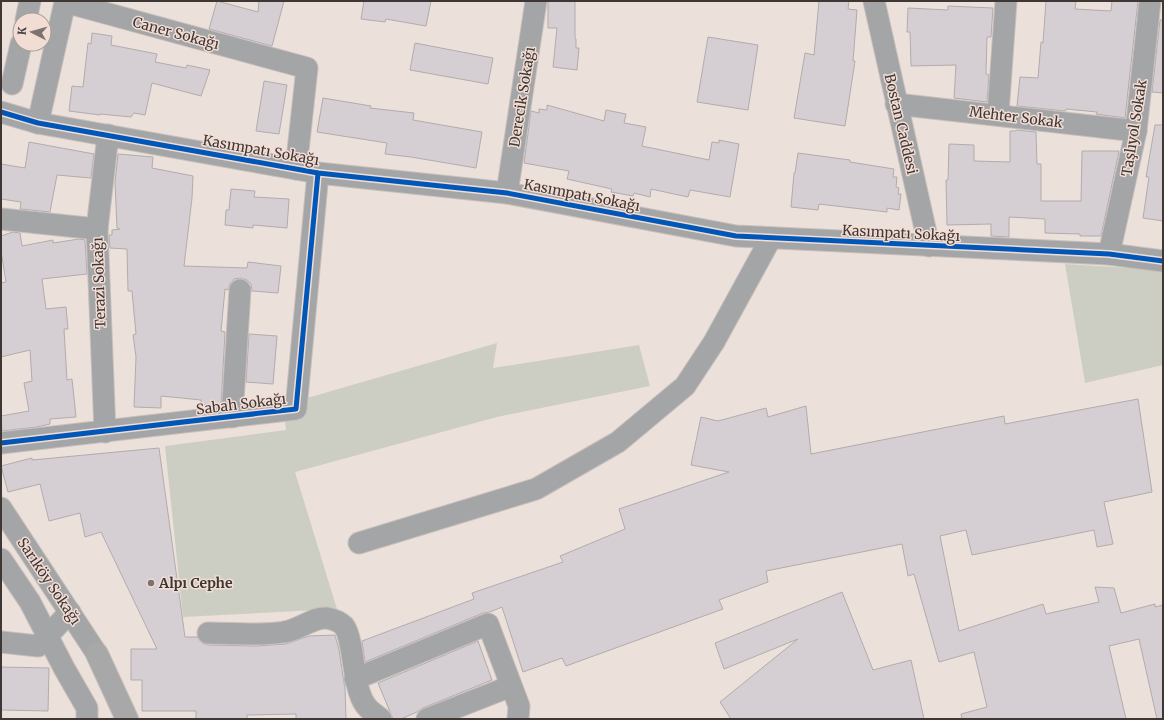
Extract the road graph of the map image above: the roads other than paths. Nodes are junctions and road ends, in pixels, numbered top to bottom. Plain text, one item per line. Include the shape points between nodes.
1 (30, 1) edge
2 (536, 1) edge
3 (874, 1) edge
4 (1006, 1) edge
5 (1150, 1) edge
6 (28, 12) edge
7 (19, 52) edge
8 (12, 84) dead end
9 (896, 104) junction
10 (1, 112) edge
11 (998, 114) junction
12 (38, 122) junction
13 (1136, 131) junction
14 (108, 135) junction
15 (296, 169) junction
16 (318, 173) junction
17 (507, 193) junction
18 (1, 219) edge
19 (97, 229) junction
20 (771, 238) junction
21 (929, 246) junction
22 (1109, 254) junction
23 (1163, 261) edge
24 (240, 290) dead end
25 (232, 417) junction
26 (105, 432) junction
27 (1, 443) edge
28 (3, 522) edge
29 (359, 543) dead end
30 (1, 559) edge
31 (70, 612) junction
32 (208, 633) dead end
33 (48, 637) junction
34 (1, 642) edge
35 (97, 654) junction
36 (355, 679) junction
37 (511, 686) junction
38 (372, 716) edge
39 (87, 719) edge
40 (111, 719) edge
41 (127, 719) edge
42 (427, 719) edge
43 (518, 719) edge

1 - 6 street
2 - 17 street, Derecik Sokağı
3 - 9 street, Bostan Caddesi
4 - 11 street
5 - 13 street, Taşlıyol Sokak
7 - 8 street
9 - 11 street, Mehter Sokak
9 - 21 street, Bostan Caddesi
10 - 12 street, Kasımpatı Sokağı
11 - 13 street, Mehter Sokak
12 - 14 street, Kasımpatı Sokağı
12 - 15 street, Caner Sokağı via 65,2 307,68
13 - 22 street, Taşlıyol Sokak
14 - 15 street, Kasımpatı Sokağı
14 - 19 street, Terazi Sokağı
15 - 16 street, Kasımpatı Sokağı
16 - 17 street, Kasımpatı Sokağı
16 - 25 street, Sabah Sokağı via 296,410
17 - 20 street, Kasımpatı Sokağı via 736,236
18 - 19 street
19 - 26 street, Terazi Sokağı
20 - 21 street, Kasımpatı Sokağı
20 - 29 street via 714,342 685,386 618,442 536,489
21 - 22 street, Kasımpatı Sokağı
22 - 23 street, Kasımpatı Sokağı
24 - 25 street
25 - 26 street, Sabah Sokağı
26 - 27 street, Sabah Sokağı
28 - 31 street, Sarıköy Sokağı via 45,573
30 - 33 street via 30,602
31 - 33 street
31 - 35 street, Sarıköy Sokağı
32 - 36 street via 276,633 296,630 320,618 335,620 343,625 347,634
33 - 34 street via 38,646
33 - 39 street via 87,708
35 - 40 main road
35 - 41 main road
36 - 37 street via 488,624
36 - 38 street via 360,695
37 - 42 street
37 - 43 street via 519,706

